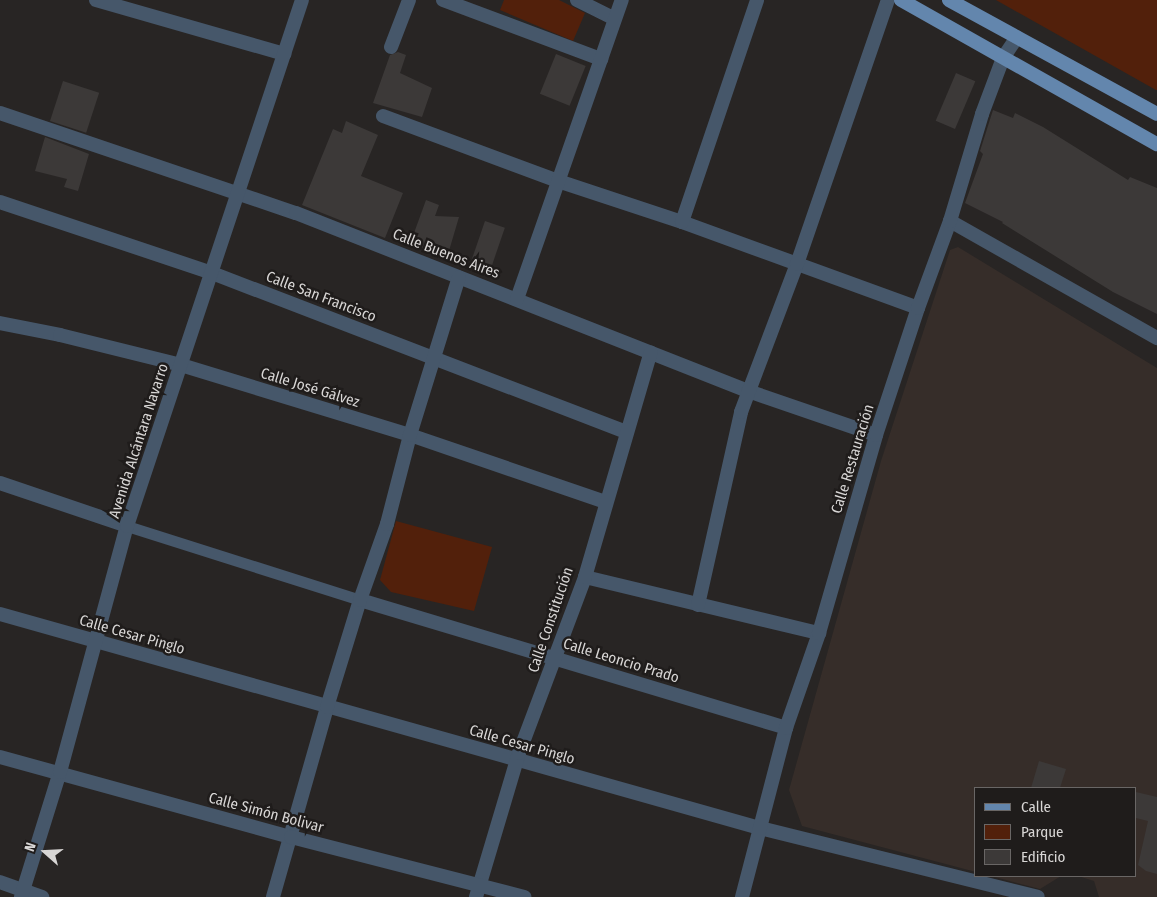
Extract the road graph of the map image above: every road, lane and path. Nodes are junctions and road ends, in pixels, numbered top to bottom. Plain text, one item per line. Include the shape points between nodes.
1 (96, 0) edge
2 (302, 0) edge
3 (408, 0) edge
4 (443, 0) edge
5 (577, 0) edge
6 (622, 0) edge
7 (757, 0) edge
8 (888, 0) edge
9 (901, 0) edge
10 (949, 0) edge
11 (615, 19) junction
12 (1017, 37) junction
13 (390, 47) dead end
14 (284, 54) junction
15 (1003, 58) junction
16 (601, 59) junction
17 (0, 113) edge
18 (1157, 114) edge
19 (383, 116) dead end
20 (1157, 144) edge
21 (558, 181) junction
22 (238, 194) junction
23 (0, 202) edge
24 (950, 221) junction
25 (682, 222) junction
26 (798, 264) junction
27 (212, 273) junction
28 (459, 277) junction
29 (517, 299) junction
30 (918, 308) junction
31 (0, 324) edge
32 (1157, 338) edge
33 (651, 352) junction
34 (436, 358) junction
35 (181, 365) junction
36 (748, 391) junction
37 (627, 432) junction
38 (410, 435) junction
39 (876, 435) junction
40 (0, 483) edge
41 (606, 502) junction
42 (127, 526) junction
43 (584, 577) junction
44 (360, 600) junction
45 (698, 606) junction
46 (0, 614) edge
47 (819, 633) junction
48 (95, 641) junction
49 (556, 659) junction
50 (327, 707) junction
51 (786, 728) junction
52 (0, 757) edge
53 (517, 760) junction
54 (60, 772) junction
55 (760, 828) junction
56 (291, 837) junction
57 (0, 882) edge
58 (478, 891) edge
59 (22, 894) edge
60 (42, 897) edge
61 (273, 897) edge
62 (524, 897) edge
63 (742, 897) edge
64 (1038, 897) edge

1 - 14 street
2 - 14 street, Avenida Alcántara Navarro
3 - 13 street
4 - 16 street
5 - 11 street
6 - 11 street
7 - 25 street
8 - 26 street
9 - 15 main road
10 - 12 main road
11 - 16 street
12 - 15 street, Calle Restauración
12 - 18 main road
14 - 22 street, Avenida Alcántara Navarro
15 - 20 main road
15 - 24 street, Calle Restauración via 982,114
16 - 21 street
17 - 22 street, Calle Buenos Aires
19 - 21 street
21 - 25 street
21 - 29 street
22 - 27 street, Avenida Alcántara Navarro
22 - 28 street, Calle Buenos Aires
23 - 27 street, Calle San Francisco
24 - 30 street, Calle Restauración
24 - 32 street
25 - 26 street
26 - 30 street
26 - 36 street
27 - 34 street, Calle San Francisco
27 - 35 street, Avenida Alcántara Navarro
28 - 29 street, Calle Buenos Aires
28 - 34 street
29 - 33 street, Calle Buenos Aires
30 - 39 street, Calle Restauración
31 - 35 street, Calle José Gálvez via 60,335
33 - 36 street, Calle Buenos Aires
33 - 37 street, Calle Constitución
34 - 37 street, Calle San Francisco
34 - 38 street
35 - 38 street, Calle José Gálvez
35 - 42 street, Avenida Alcántara Navarro
36 - 39 street, Calle Buenos Aires
36 - 45 street
37 - 41 street, Calle Constitución
38 - 41 street, Calle José Gálvez
38 - 44 street via 387,524
39 - 47 street, Calle Restauración
40 - 42 street
41 - 43 street, Calle Constitución
42 - 44 street
42 - 48 street, Avenida Alcántara Navarro
43 - 45 street
43 - 49 street, Calle Constitución
44 - 49 street, Calle Leoncio Prado
44 - 50 street
45 - 47 street
46 - 48 street, Calle Cesar Pinglo
47 - 51 street, Calle Restauración
48 - 50 street, Calle Cesar Pinglo
48 - 54 street, Avenida Alcántara Navarro
49 - 51 street, Calle Leoncio Prado
49 - 53 street, Calle Constitución
50 - 53 street, Calle Cesar Pinglo
50 - 56 street
51 - 55 street, Calle Restauración
52 - 54 street, Calle Simón Bolivar
53 - 55 street, Calle Cesar Pinglo
53 - 58 street, Calle Constitución
54 - 56 street, Calle Simón Bolivar
54 - 59 street, Avenida Alcántara Navarro
55 - 63 street, Calle Restauración
55 - 64 street, Calle Cesar Pinglo
56 - 58 street, Calle Simón Bolivar
56 - 61 street
57 - 59 street
58 - 62 street, Calle Simón Bolivar
59 - 60 street

